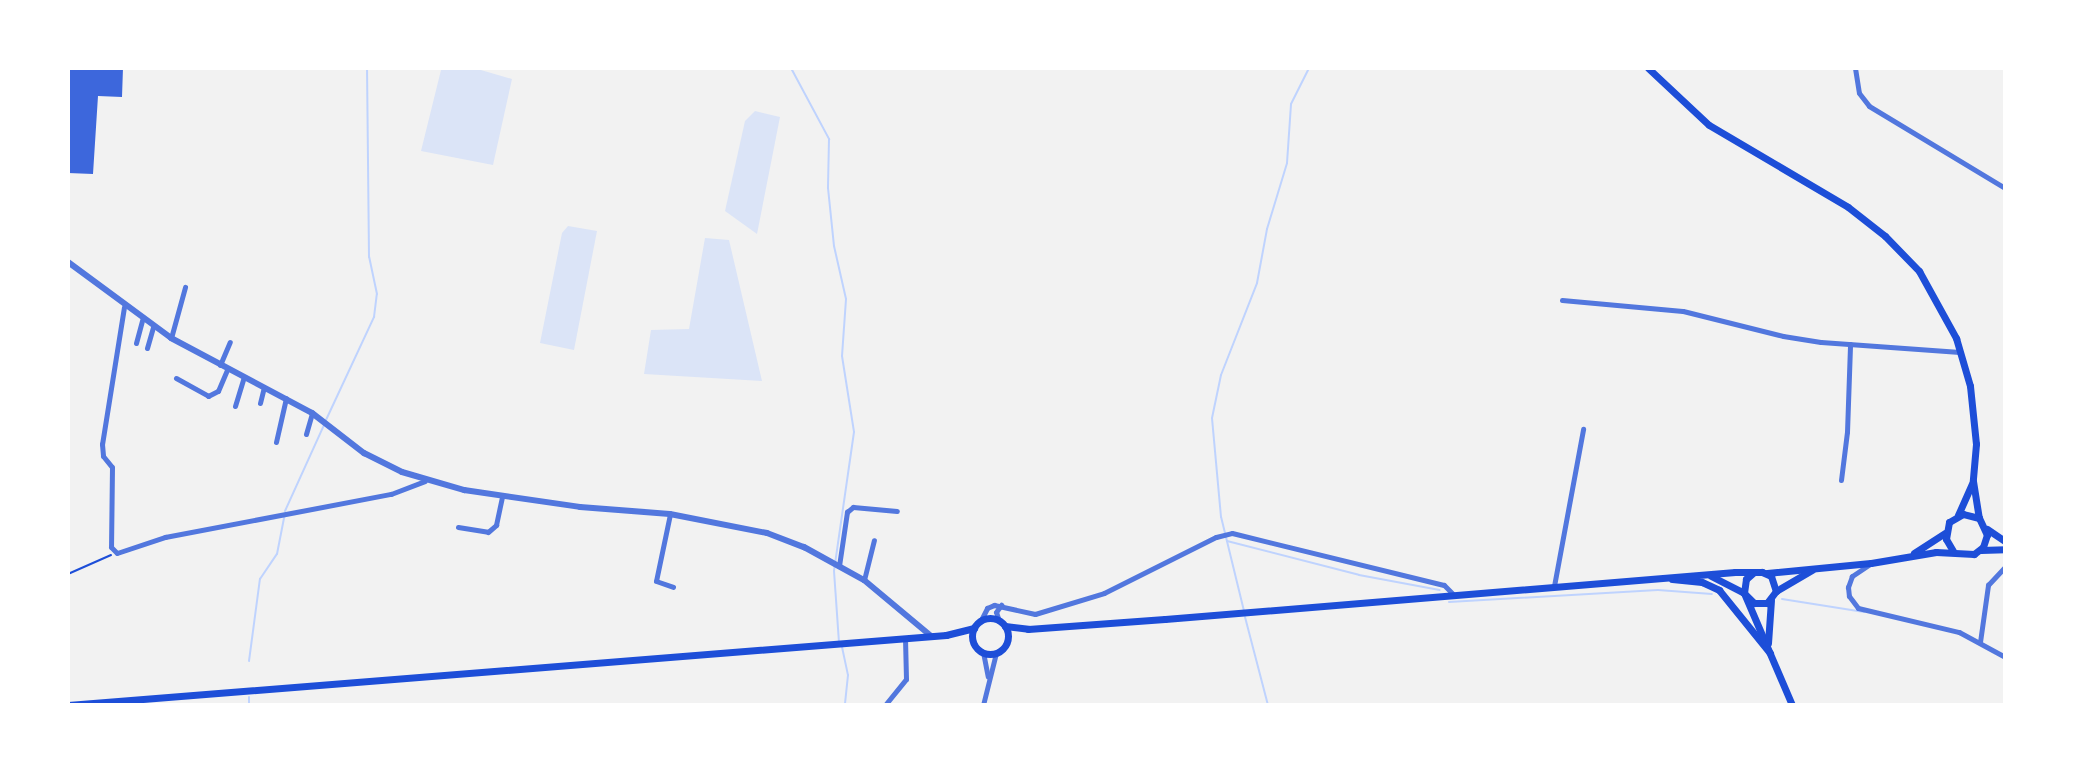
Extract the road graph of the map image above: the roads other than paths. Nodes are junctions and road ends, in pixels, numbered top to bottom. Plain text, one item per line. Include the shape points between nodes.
1 (1648, 68) edge
2 (1855, 68) edge
3 (2005, 188) edge
4 (68, 262) edge
5 (185, 287) dead end
6 (1562, 300) dead end
7 (124, 307) junction
8 (142, 320) junction
9 (153, 327) junction
10 (171, 338) junction
11 (230, 342) dead end
12 (136, 343) dead end
13 (1850, 344) junction
14 (147, 348) dead end
15 (1961, 352) junction
16 (220, 365) junction
17 (228, 368) junction
18 (244, 377) junction
19 (176, 378) dead end
20 (264, 387) junction
21 (286, 398) junction
22 (260, 403) dead end
23 (235, 406) dead end
24 (312, 413) junction
25 (1583, 429) dead end
26 (306, 434) dead end
27 (276, 442) dead end
28 (1841, 480) dead end
29 (425, 481) junction
30 (1973, 481) junction
31 (503, 495) junction
32 (897, 511) dead end
33 (670, 514) junction
34 (1958, 515) junction
35 (1979, 518) junction
36 (458, 527) dead end
37 (1986, 529) junction
38 (1945, 533) junction
39 (874, 540) dead end
40 (2005, 541) edge
41 (2005, 549) edge
42 (1953, 551) junction
43 (1979, 551) junction
44 (1912, 555) junction
45 (1871, 563) junction
46 (838, 565) junction
47 (2005, 567) edge
48 (1816, 569) junction
49 (1753, 573) junction
50 (1767, 573) junction
51 (1705, 574) junction
52 (1659, 578) junction
53 (864, 580) junction
54 (1554, 586) junction
55 (673, 587) dead end
56 (1776, 591) junction
57 (1744, 593) junction
58 (1454, 595) junction
59 (1771, 600) junction
60 (1001, 605) junction
61 (1002, 624) junction
62 (977, 625) junction
63 (1028, 629) junction
64 (946, 635) junction
65 (931, 636) junction
66 (905, 638) junction
67 (1008, 638) junction
68 (1980, 642) junction
69 (974, 645) junction
70 (983, 652) junction
71 (996, 653) junction
72 (1770, 653) junction
73 (2005, 657) edge
74 (988, 678) junction
75 (68, 705) edge
76 (885, 705) edge
77 (983, 705) edge
78 (1792, 705) edge

1 - 15 main road via 1709,125 1836,200 1885,236 1930,287
2 - 3 street via 1859,93 1869,106
4 - 7 street
5 - 10 street
6 - 13 street via 1683,311 1783,336
7 - 8 street
7 - 29 street via 102,444 112,467 111,547 117,553 165,537 414,489
8 - 9 street
8 - 12 street
9 - 10 street
9 - 14 street
10 - 16 street
11 - 16 street
13 - 15 street
13 - 28 street
15 - 30 main road via 1975,422
16 - 17 street
17 - 18 street
17 - 19 street via 218,391 208,396
18 - 20 street
18 - 23 street
20 - 21 street
20 - 22 street
21 - 24 street
21 - 27 street
24 - 26 street
24 - 29 street via 364,453
25 - 54 street
29 - 31 street
30 - 34 main road
30 - 35 main road
31 - 33 street
31 - 36 street via 496,525 488,532
32 - 46 street via 853,507 847,512
33 - 46 street via 767,533
33 - 55 street via 656,581
34 - 35 main road
34 - 38 main road
35 - 37 main road
37 - 40 main road
37 - 43 main road
38 - 42 main road
38 - 44 main road
39 - 53 street
41 - 43 main road
42 - 43 main road
42 - 44 main road
44 - 45 main road
45 - 48 main road
45 - 68 street via 1852,576 1848,587 1858,608
46 - 53 street
47 - 68 street via 1988,585
48 - 50 main road
48 - 56 main road
49 - 50 main road
49 - 51 main road
49 - 57 main road
50 - 56 main road
51 - 52 main road
51 - 57 main road
52 - 54 main road
52 - 72 main road via 1711,585
53 - 65 street
54 - 58 main road
56 - 59 main road
57 - 59 main road via 1754,603
57 - 72 main road
58 - 60 street via 1444,585 1232,533 1104,593 1035,614
58 - 63 main road
59 - 72 main road
60 - 61 street via 996,612
60 - 62 street via 987,608
61 - 62 main road via 989,618
61 - 63 main road
61 - 67 main road
62 - 64 main road
62 - 69 main road
63 - 67 main road
64 - 65 main road
64 - 69 main road
65 - 66 main road
66 - 75 main road
66 - 76 street via 906,679
67 - 71 main road
68 - 73 street
69 - 70 main road
70 - 71 main road
70 - 74 street
71 - 74 street
72 - 78 main road
74 - 77 street

